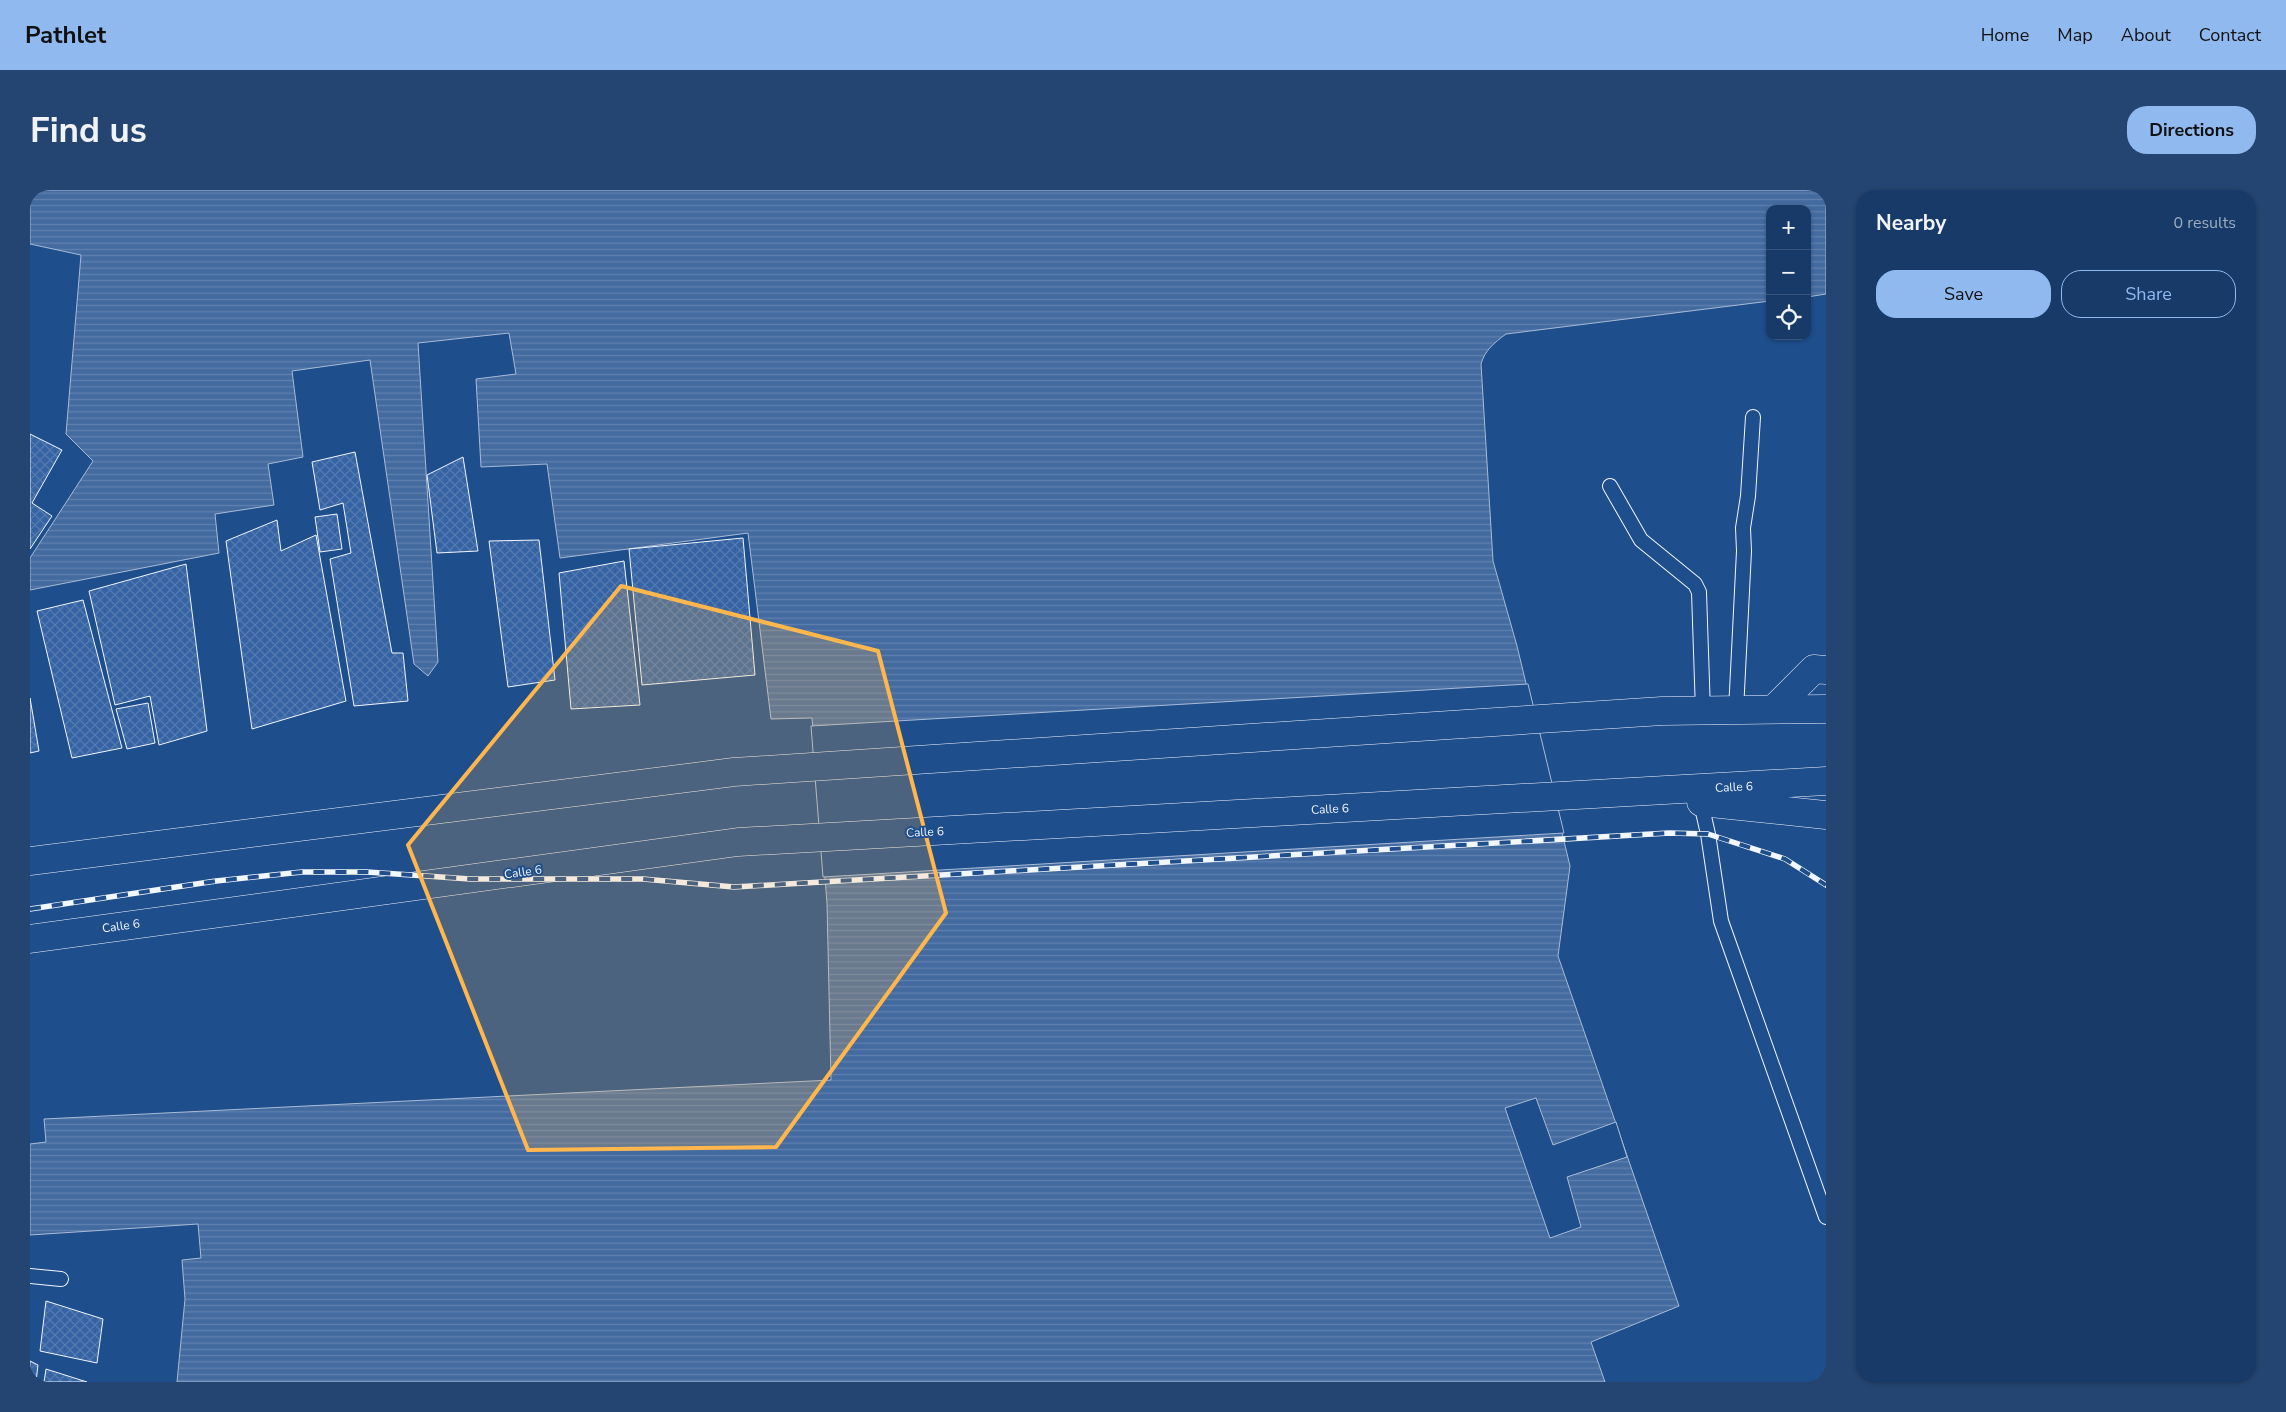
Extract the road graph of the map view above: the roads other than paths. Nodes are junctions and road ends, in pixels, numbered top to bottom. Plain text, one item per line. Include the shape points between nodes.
1 (1754, 418) dead end
2 (1610, 486) dead end
3 (1826, 670) edge
4 (1775, 708) junction
5 (1826, 709) edge
6 (1736, 711) junction
7 (1702, 712) junction
8 (1826, 781) edge
9 (1699, 795) junction
10 (1826, 815) edge
11 (30, 861) edge
12 (30, 939) edge
13 (1826, 1217) edge
14 (30, 1276) edge
15 (61, 1279) dead end

1 - 6 lane via 1743,528
2 - 7 lane via 1641,540 1695,584 1699,592
3 - 4 highway via 1814,669
4 - 5 highway
4 - 6 highway
6 - 7 highway
7 - 11 highway via 1662,711 734,772
8 - 9 highway, Calle 6
9 - 10 highway
9 - 12 highway, Calle 6 via 1666,791 738,842
9 - 13 lane via 1721,921
14 - 15 lane

